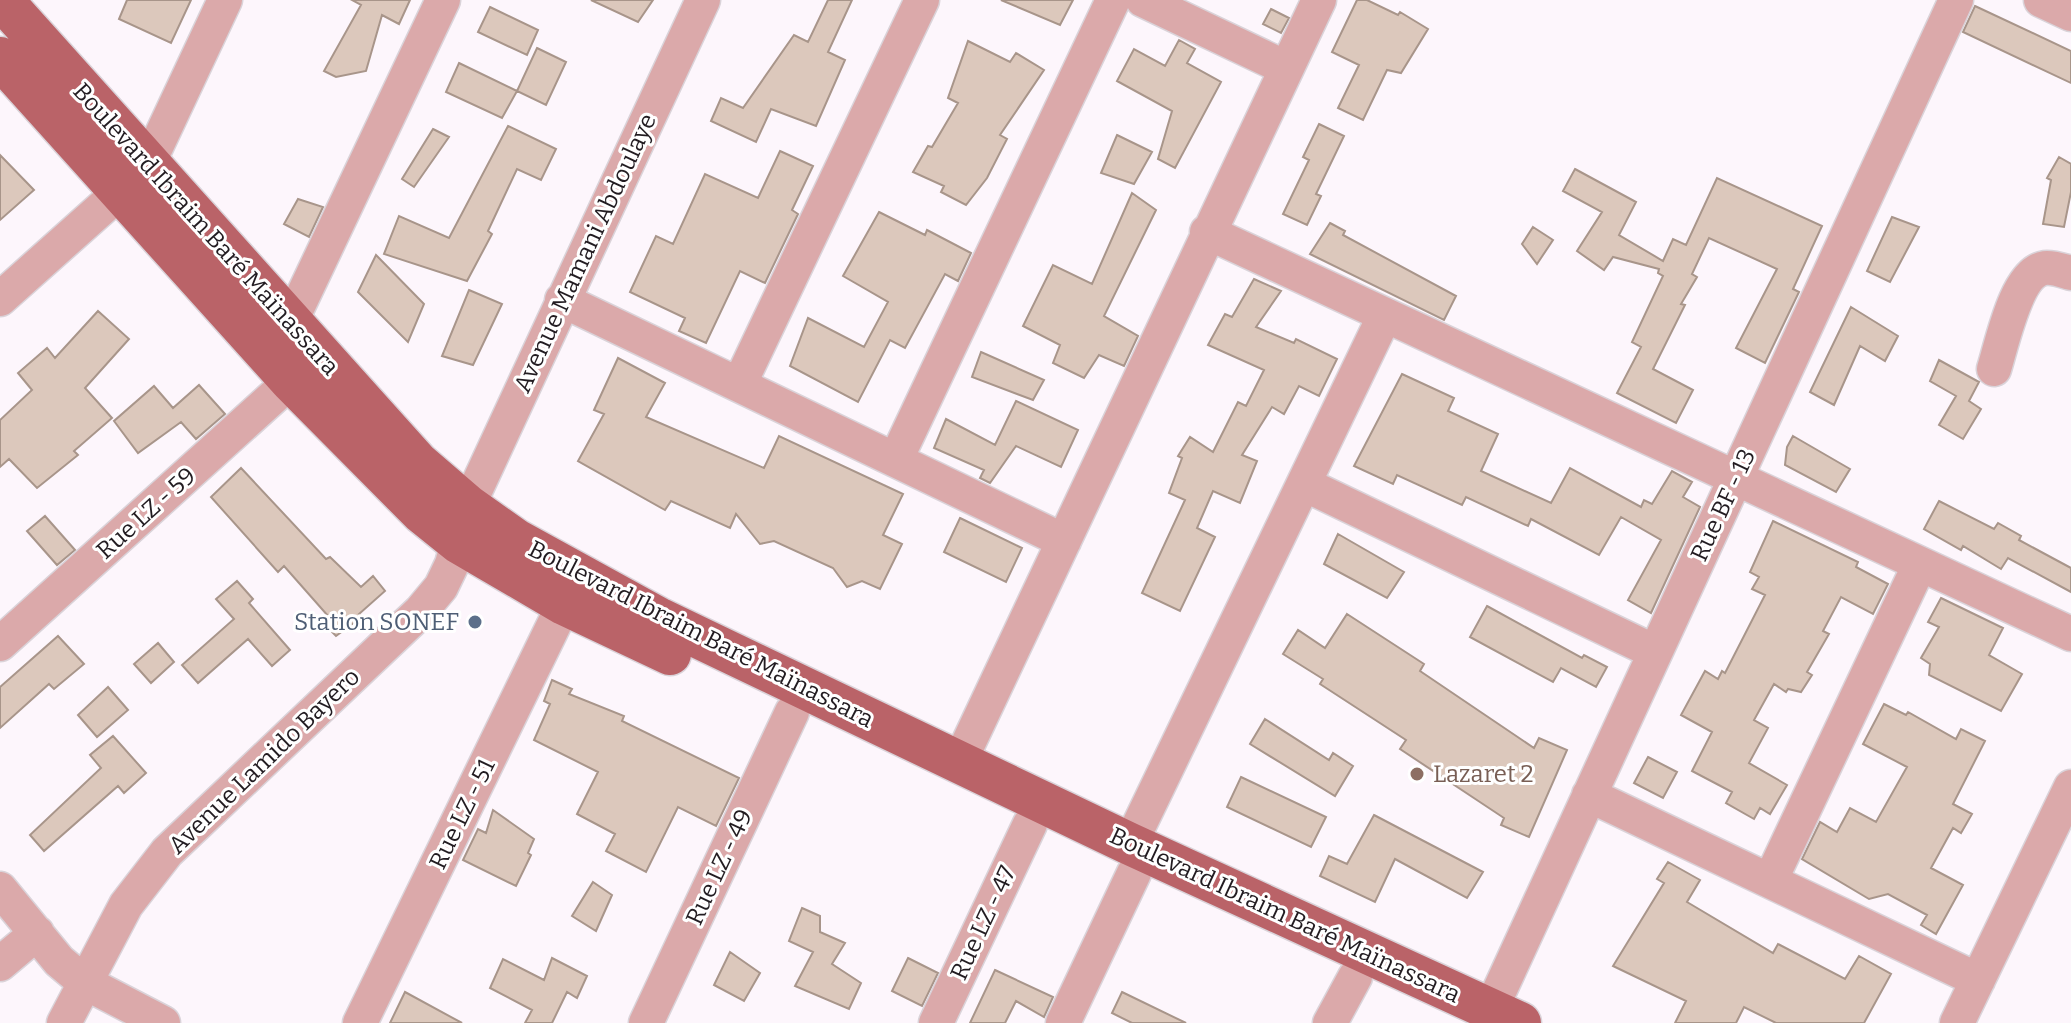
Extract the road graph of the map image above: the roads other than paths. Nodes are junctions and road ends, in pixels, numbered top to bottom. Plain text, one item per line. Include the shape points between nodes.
1 (2, 0) edge
2 (225, 0) edge
3 (443, 0) edge
4 (922, 0) edge
5 (1113, 0) edge
6 (1143, 0) edge
7 (1319, 0) edge
8 (1956, 0) edge
9 (2041, 0) edge
10 (701, 1) edge
11 (2071, 14) edge
12 (0, 58) edge
13 (1286, 68) junction
14 (134, 177) junction
15 (1207, 232) junction
16 (2071, 273) edge
17 (0, 299) edge
18 (562, 300) junction
19 (1385, 315) junction
20 (290, 323) junction
21 (1994, 369) dead end
22 (291, 381) junction
23 (739, 385) junction
24 (896, 459) junction
25 (1735, 478) junction
26 (1304, 484) junction
27 (463, 524) junction
28 (1064, 541) junction
29 (1920, 564) junction
30 (564, 604) junction
31 (2071, 634) edge
32 (0, 644) edge
33 (1655, 652) junction
34 (792, 712) junction
35 (959, 763) junction
36 (2071, 787) edge
37 (1589, 795) junction
38 (1030, 824) junction
39 (1132, 858) junction
40 (1770, 881) junction
41 (0, 889) edge
42 (37, 933) junction
43 (0, 964) edge
44 (1355, 977) junction
45 (1978, 980) junction
46 (84, 982) junction
47 (1488, 1018) edge
48 (64, 1023) edge
49 (163, 1023) edge
50 (360, 1023) edge
51 (646, 1023) edge
52 (936, 1023) edge
53 (1063, 1023) edge
54 (1330, 1023) edge
55 (1957, 1023) edge

1 - 14 main road, Boulevard Ibraim Baré Maïnassara
2 - 14 street
3 - 20 street
4 - 23 street
5 - 24 street
6 - 13 street
7 - 13 street
8 - 25 street, Rue BF - 13
9 - 11 street
10 - 18 street, Avenue Mamani Abdoulaye
12 - 14 main road, Boulevard Ibraim Baré Maïnassara
13 - 15 street
14 - 17 street
14 - 20 main road, Boulevard Ibraim Baré Maïnassara
14 - 22 main road, Boulevard Ibraim Baré Maïnassara
15 - 19 street
15 - 28 street
16 - 21 street via 2046,267 2032,274 2018,292
18 - 23 street
18 - 27 street, Avenue Mamani Abdoulaye
19 - 25 street
19 - 26 street
20 - 27 main road, Boulevard Ibraim Baré Maïnassara via 418,463
22 - 27 main road, Boulevard Ibraim Baré Maïnassara via 377,472
22 - 32 street, Rue LZ - 59
23 - 24 street
24 - 28 street
25 - 29 street
25 - 33 street, Rue BF - 13
26 - 33 street
26 - 39 street
27 - 30 main road, Boulevard Ibraim Baré Maïnassara
27 - 35 main road, Boulevard Ibraim Baré Maïnassara via 516,540 658,618
27 - 46 street, Avenue Lamido Bayero via 441,587 167,852 126,905
28 - 35 street
29 - 31 street
29 - 40 street
30 - 34 main road, Boulevard Ibraim Baré Maïnassara
30 - 50 street, Rue LZ - 51
33 - 37 street, Rue BF - 13
34 - 38 main road, Boulevard Ibraim Baré Maïnassara
34 - 51 street, Rue LZ - 49
35 - 39 main road, Boulevard Ibraim Baré Maïnassara
36 - 45 street
37 - 40 street
37 - 47 street, Rue BF - 13
38 - 39 main road, Boulevard Ibraim Baré Maïnassara
38 - 52 street, Rue LZ - 47
39 - 44 main road, Boulevard Ibraim Baré Maïnassara
39 - 47 main road, Boulevard Ibraim Baré Maïnassara
39 - 53 street
40 - 45 street
41 - 42 street
42 - 43 street
42 - 46 street
44 - 47 main road, Boulevard Ibraim Baré Maïnassara
44 - 54 street
45 - 55 street
46 - 48 street, Avenue Lamido Bayero
46 - 49 street

